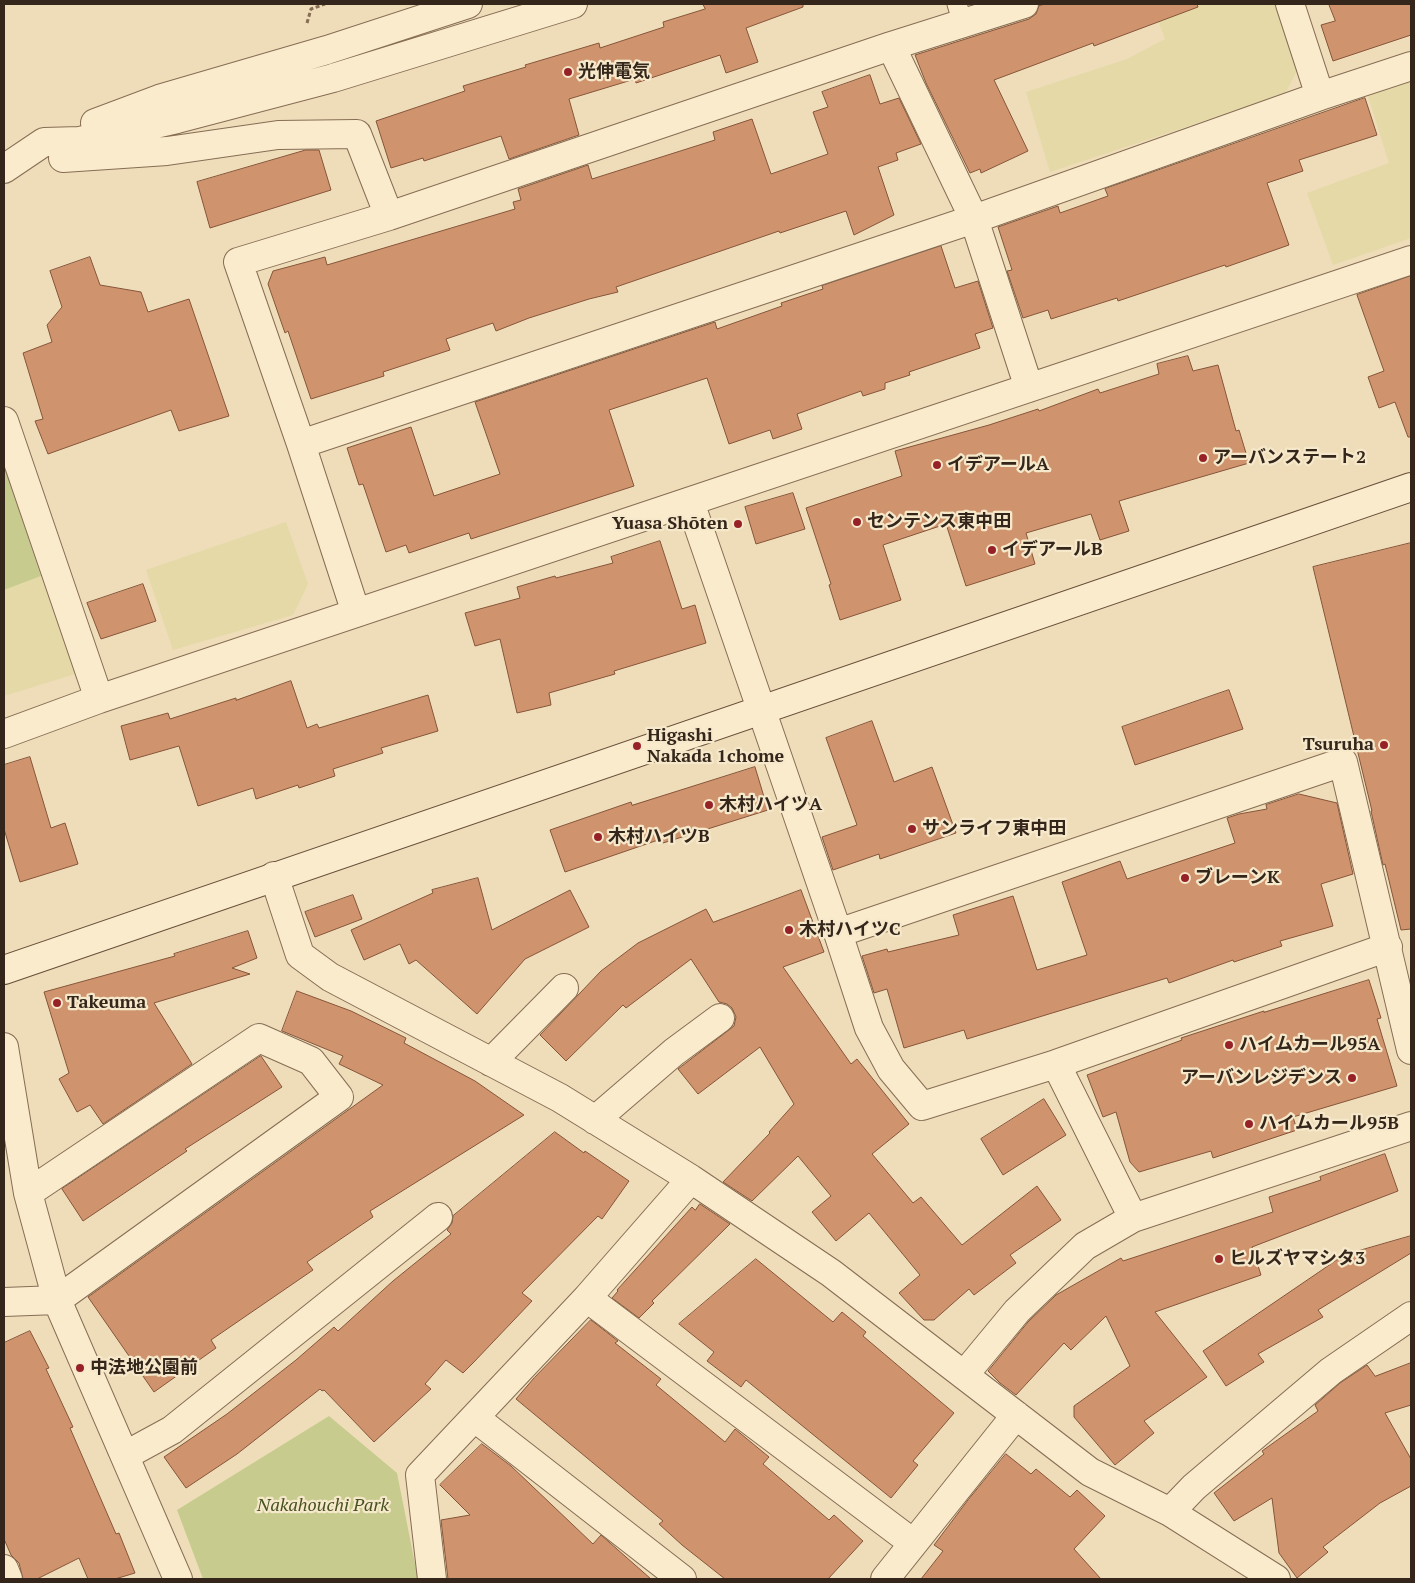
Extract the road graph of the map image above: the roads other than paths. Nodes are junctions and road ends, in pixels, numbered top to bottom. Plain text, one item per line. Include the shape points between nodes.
1 (468, 4) edge
2 (573, 4) edge
3 (1024, 4) edge
4 (1290, 4) edge
5 (960, 14) edge
6 (891, 46) junction
7 (1411, 66) edge
8 (1320, 96) junction
9 (44, 142) junction
10 (4, 154) edge
11 (4, 169) edge
12 (389, 216) junction
13 (974, 219) junction
14 (1411, 260) edge
15 (1029, 388) junction
16 (4, 421) edge
17 (301, 444) junction
18 (1411, 487) edge
19 (690, 502) junction
20 (356, 613) junction
21 (99, 699) junction
22 (762, 709) junction
23 (4, 734) edge
24 (274, 876) junction
25 (838, 933) junction
26 (1388, 947) junction
27 (4, 970) edge
28 (564, 988) dead end
29 (720, 1018) dead end
30 (4, 1047) edge
31 (1411, 1050) edge
32 (491, 1062) junction
33 (1056, 1064) junction
34 (595, 1120) junction
35 (1411, 1126) edge
36 (691, 1178) junction
37 (28, 1193) junction
38 (438, 1217) dead end
39 (1134, 1218) junction
40 (587, 1298) junction
41 (57, 1300) junction
42 (4, 1302) edge
43 (1411, 1316) edge
44 (964, 1375) junction
45 (1016, 1415) junction
46 (475, 1418) junction
47 (126, 1455) junction
48 (1170, 1512) junction
49 (913, 1543) junction
50 (4, 1569) edge
51 (8, 1579) edge
52 (178, 1579) edge
53 (432, 1579) edge
54 (682, 1579) edge
55 (885, 1579) edge
56 (1276, 1579) edge

1 - 9 street via 327,50 159,99
2 - 9 street via 333,78 177,119 80,141
3 - 5 street
4 - 8 street
5 - 6 street
6 - 12 street
6 - 13 street
7 - 8 street
8 - 13 street
9 - 10 street
9 - 11 street
9 - 12 street via 64,159 167,151 278,135 357,134
12 - 17 street via 238,262
13 - 15 street
13 - 17 street
14 - 15 street
15 - 19 street
16 - 21 street
17 - 20 street
18 - 22 street
19 - 20 street
19 - 22 street
20 - 21 street
21 - 23 street
22 - 24 street
22 - 25 street
24 - 27 street
24 - 32 street via 300,955 330,978
25 - 26 street via 1343,762
25 - 33 street via 869,1028 891,1069 922,1106
26 - 31 street
26 - 33 street
28 - 32 street
29 - 34 street via 674,1052
30 - 37 street
32 - 34 street
33 - 39 street
34 - 36 street
35 - 39 street
36 - 40 street
36 - 44 street via 831,1273
37 - 41 street
37 - 41 street via 259,1038 312,1061 340,1097
38 - 47 street via 172,1430
39 - 44 street via 1085,1246 1017,1311
40 - 46 street
40 - 49 street
41 - 42 street
41 - 47 street
43 - 48 street via 1331,1371 1194,1487
44 - 45 street
45 - 48 street via 1090,1472
45 - 49 street
46 - 53 street via 420,1475
46 - 54 street
47 - 52 street
48 - 56 street
49 - 55 street
50 - 51 street

